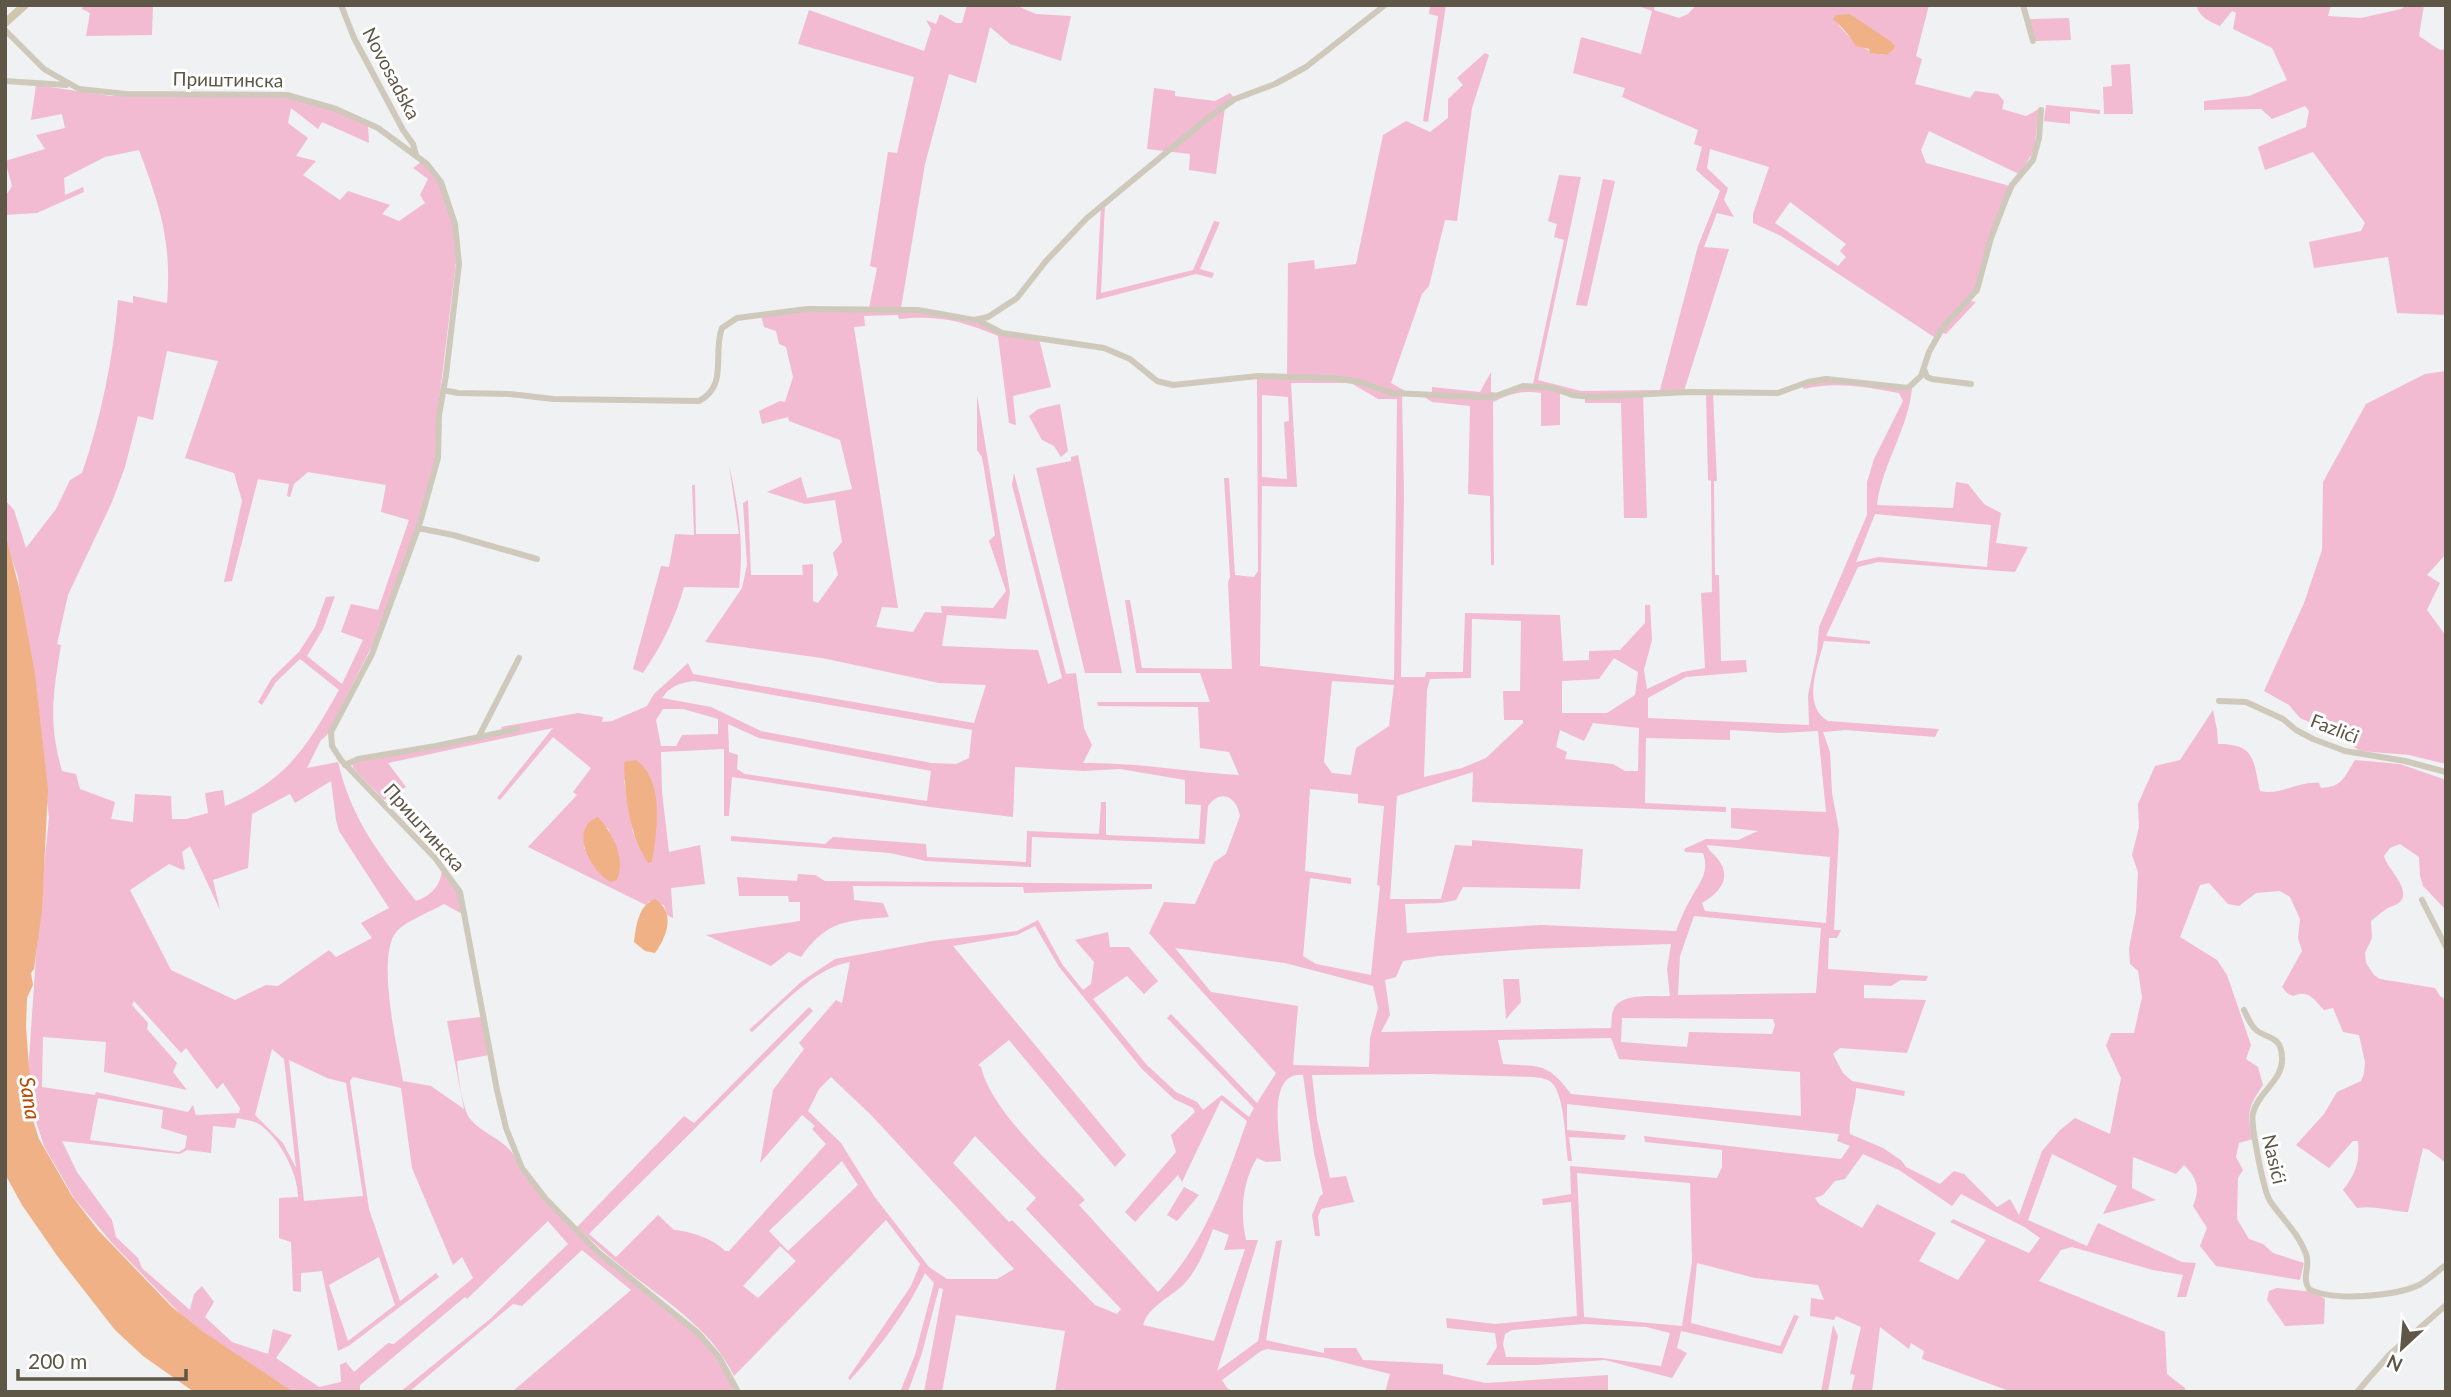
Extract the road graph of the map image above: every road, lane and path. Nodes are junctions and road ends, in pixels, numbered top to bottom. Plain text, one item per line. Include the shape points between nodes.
1 (25, 5) edge
2 (341, 5) edge
3 (1385, 5) edge
4 (2023, 5) edge
5 (5, 23) edge
6 (5, 30) edge
7 (5, 41) edge
8 (2033, 41) dead end
9 (17, 44) junction
10 (5, 81) edge
11 (71, 86) junction
12 (2041, 110) dead end
13 (416, 155) junction
14 (979, 321) junction
15 (1924, 369) junction
16 (1971, 384) dead end
17 (443, 390) junction
18 (418, 528) junction
19 (537, 559) dead end
20 (519, 658) dead end
21 (2219, 701) dead end
22 (517, 729) dead end
23 (479, 736) junction
24 (345, 765) junction
25 (2446, 772) edge
26 (2422, 900) dead end
27 (2446, 947) edge
28 (2244, 1010) dead end
29 (2446, 1265) edge
30 (2446, 1305) edge
31 (738, 1392) edge
32 (2357, 1392) edge

1 - 5 main road
2 - 13 street, Novosadska
3 - 14 street via 1306,67 1235,99 1208,118 1087,218 1017,298
4 - 8 street
6 - 9 street, Приштинска
7 - 9 street
9 - 11 street, Приштинска
10 - 11 street, Приштинска
11 - 13 street, Приштинска via 126,94 299,97 365,121
12 - 15 street via 2033,160 2006,199 1986,253 1981,282 1937,335
13 - 17 street, Приштинска via 441,182 457,236 458,286
14 - 15 street via 1002,333 1104,348 1129,359 1157,381 1173,385 1243,377 1321,378 1353,380 1404,394 1488,397 1534,386 1592,397 1779,393 1826,379 1903,388 1912,386
14 - 17 street via 918,310 807,309 737,318 722,328 715,387 693,401 553,399
15 - 16 street via 1932,379
17 - 18 street, Приштинска via 438,458
18 - 19 street
18 - 24 street, Приштинска via 372,654 331,732 332,746
20 - 23 street
21 - 25 street, Fazlići via 2246,702 2345,751
22 - 23 street
23 - 24 street
24 - 31 street, Приштинска via 435,858 460,892 497,1090 514,1151 533,1184 614,1266 698,1332 719,1357
26 - 27 street
28 - 29 street, Nasići via 2254,1029 2276,1041 2281,1051 2280,1070 2254,1108 2252,1127 2267,1195 2292,1226 2307,1256 2306,1286 2323,1296 2374,1295 2417,1286
30 - 32 street via 2389,1355

